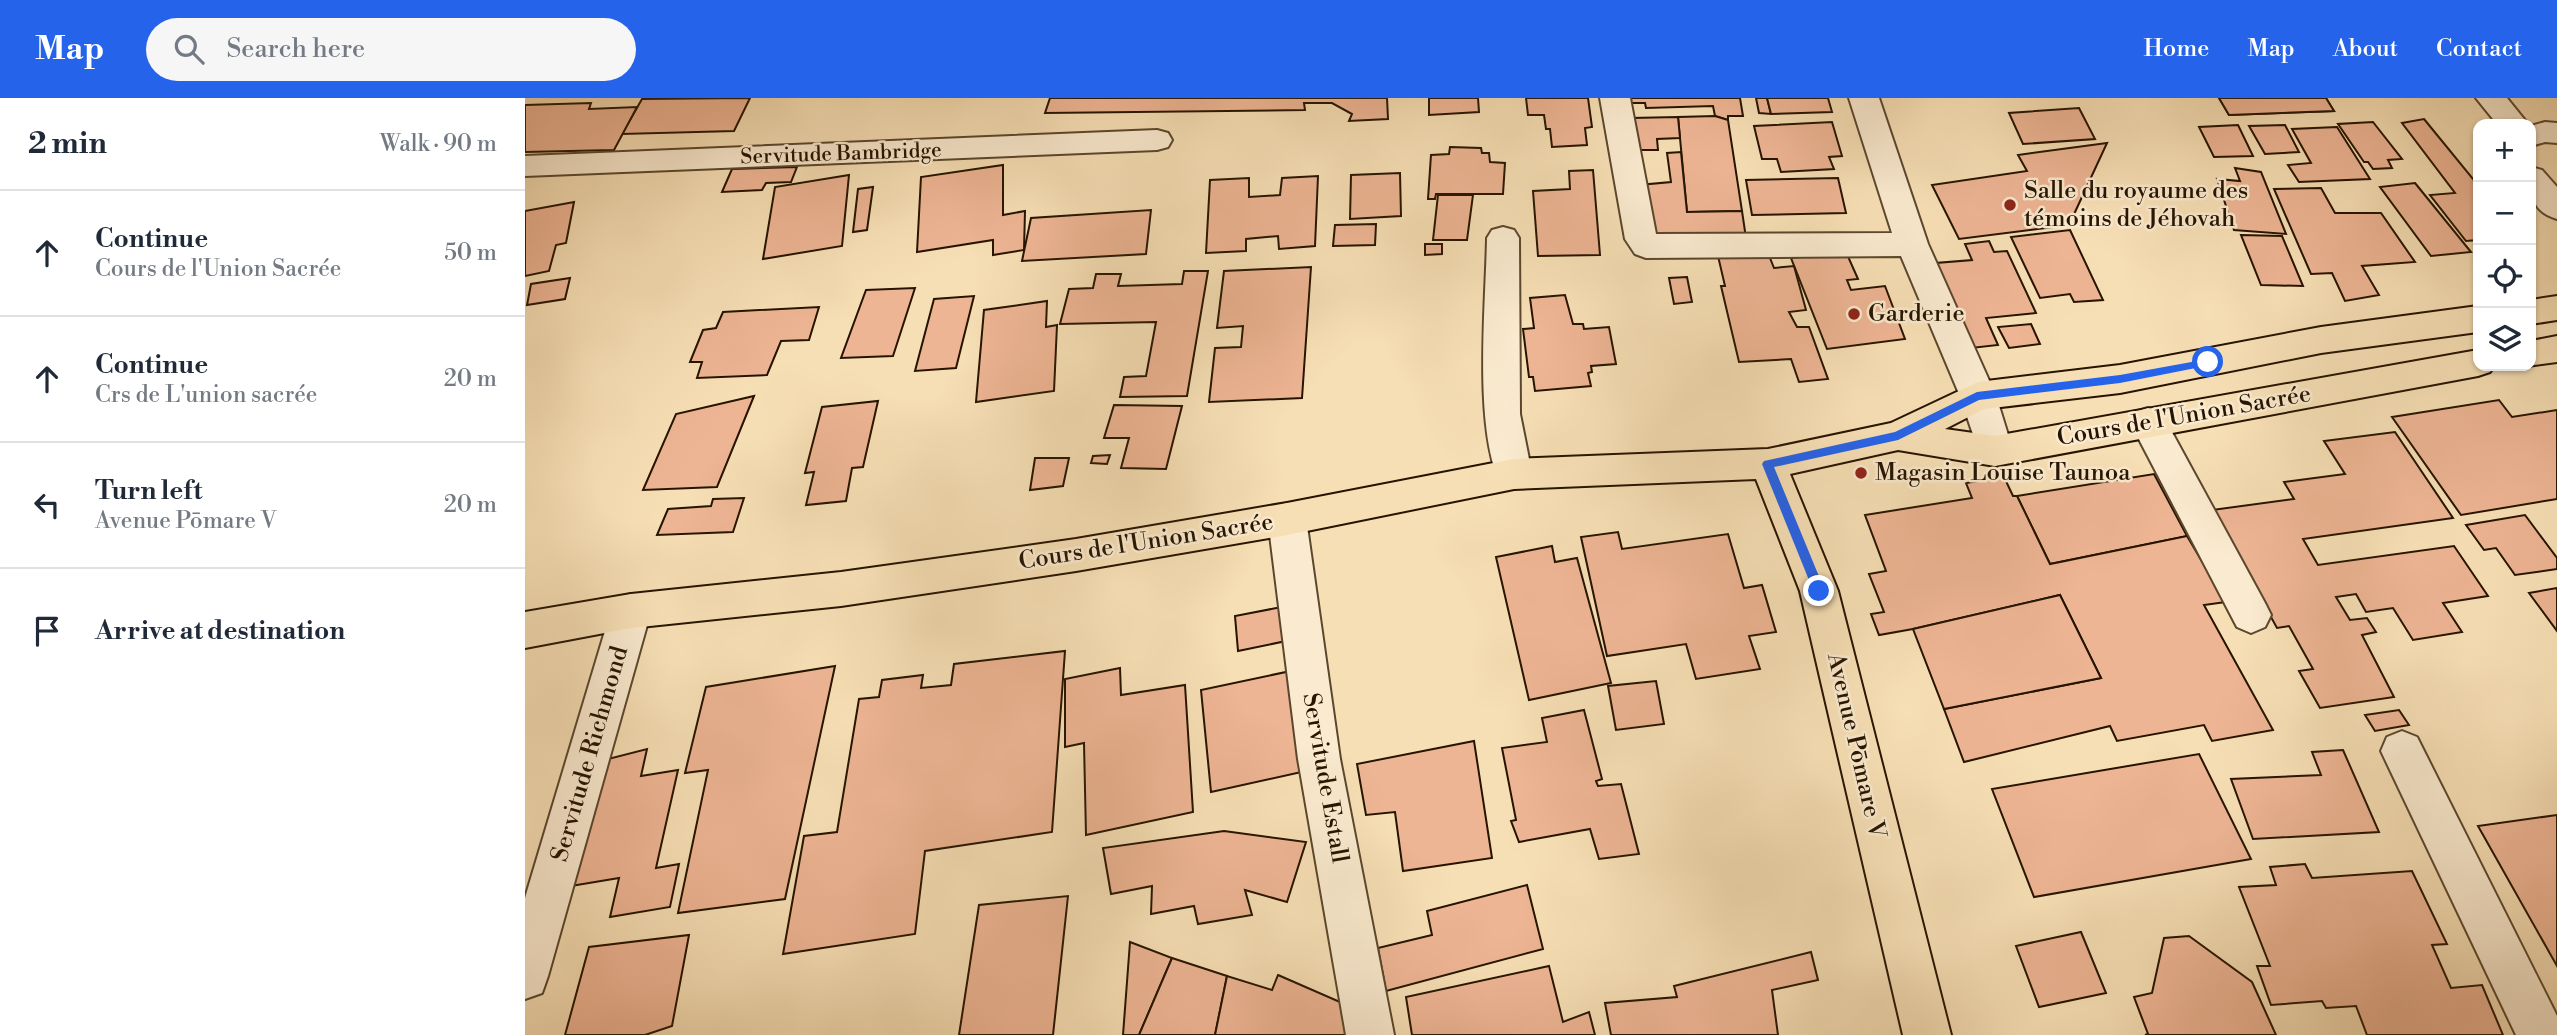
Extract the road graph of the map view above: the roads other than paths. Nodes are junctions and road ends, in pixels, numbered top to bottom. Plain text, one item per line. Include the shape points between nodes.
1 (1615, 98) edge
2 (1864, 98) edge
3 (2491, 98) edge
4 (2508, 119) edge
5 (2557, 133) edge
6 (2536, 135) edge
7 (1157, 141) dead end
8 (525, 166) edge
9 (2535, 182) edge
10 (2557, 208) edge
11 (1503, 238) dead end
12 (1912, 244) junction
13 (2557, 308) edge
14 (2536, 311) edge
15 (2473, 319) edge
16 (2557, 349) edge
17 (2536, 353) edge
18 (2473, 364) edge
19 (1977, 396) junction
20 (2148, 422) junction
21 (1898, 436) junction
22 (1995, 451) junction
23 (1768, 464) junction
24 (1514, 474) junction
25 (1287, 519) junction
26 (631, 611) junction
27 (2251, 615) dead end
28 (525, 630) edge
29 (2402, 751) dead end
30 (525, 976) edge
31 (1370, 1035) edge
32 (1927, 1035) edge
33 (2541, 1035) edge

1 - 12 street via 1646,246
2 - 12 street
3 - 4 street
5 - 6 street
7 - 8 street, Servitude Bambridge
9 - 10 street
11 - 24 street via 1502,414
12 - 19 street
13 - 14 main road
15 - 19 main road, Cours de l'Union Sacrée via 2321,340 2120,379
16 - 17 main road
18 - 20 main road, Cours de l'Union Sacrée
19 - 21 main road, Cours de l'Union Sacrée
19 - 22 street
20 - 22 main road, Cours de l'Union Sacrée
20 - 27 street
21 - 22 main road, Cours de l'Union Sacrée
21 - 23 main road, Cours de l'Union Sacrée
23 - 24 main road, Cours de l'Union Sacrée
23 - 32 main road, Avenue Pōmare V via 1819,591
24 - 25 main road, Cours de l'Union Sacrée
25 - 26 main road, Cours de l'Union Sacrée via 841,589
25 - 31 street, Servitude Estall via 1319,759
26 - 28 main road, Cours de l'Union Sacrée
26 - 30 street, Servitude Richmond
29 - 33 street

